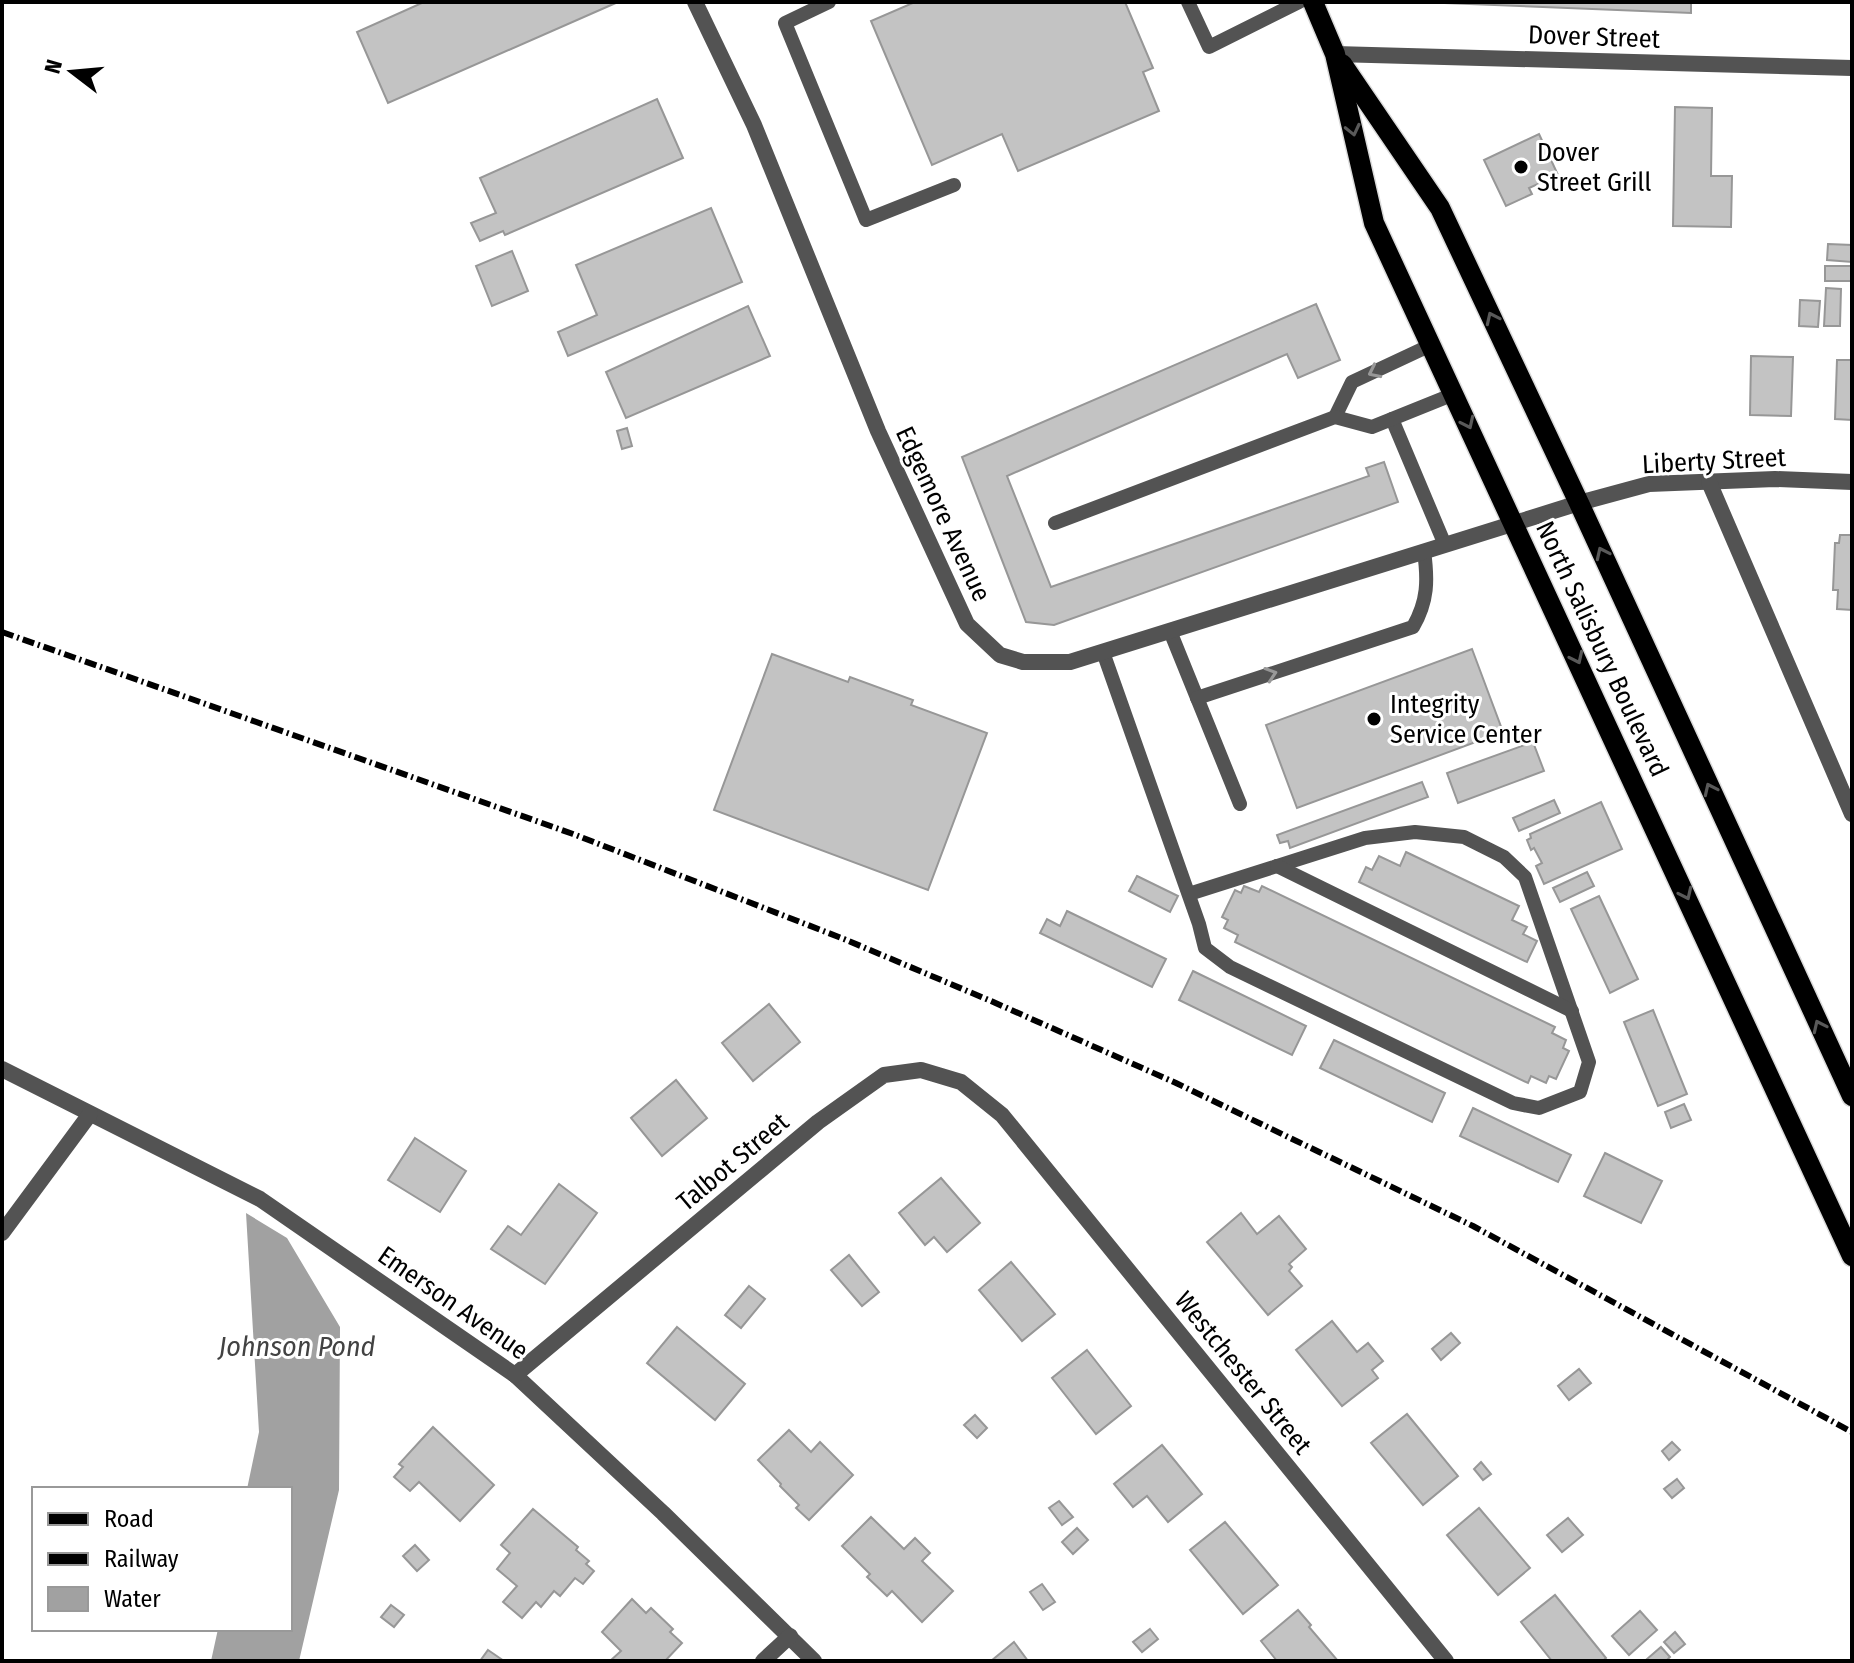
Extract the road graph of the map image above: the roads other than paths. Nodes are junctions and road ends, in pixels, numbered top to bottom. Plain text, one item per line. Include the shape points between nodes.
1 (695, 2) edge
2 (829, 2) edge
3 (1188, 2) edge
4 (1299, 2) edge
5 (1313, 2) edge
6 (1335, 54) junction
7 (1852, 68) edge
8 (954, 185) dead end
9 (1431, 345) junction
10 (1454, 394) junction
11 (1335, 417) junction
12 (1392, 419) junction
13 (1709, 482) junction
14 (1852, 482) edge
15 (1579, 503) junction
16 (1055, 523) dead end
17 (1515, 523) junction
18 (1445, 545) junction
19 (1424, 551) junction
20 (1170, 631) junction
21 (1103, 652) junction
22 (1197, 698) junction
23 (1240, 804) dead end
24 (1852, 814) edge
25 (1277, 866) junction
26 (1189, 894) junction
27 (1572, 1011) junction
28 (2, 1069) edge
29 (1852, 1096) edge
30 (90, 1114) junction
31 (1002, 1115) joint
32 (2, 1233) edge
33 (1852, 1256) edge
34 (515, 1375) junction
35 (790, 1636) junction
36 (763, 1661) edge
37 (814, 1661) edge
38 (1446, 1661) edge

1 - 21 street, Edgemore Avenue via 754,125 878,431 967,624 1000,655 1023,662 1070,662
2 - 8 lane via 785,23 866,220
3 - 4 lane via 1209,47
5 - 6 main road, North Salisbury Boulevard
6 - 7 street, Dover Street
6 -> 9 main road, North Salisbury Boulevard via 1374,223
15 -> 6 main road, North Salisbury Boulevard via 1440,208
9 - 10 main road, North Salisbury Boulevard
9 -> 11 lane via 1352,382
10 - 12 lane
10 -> 17 main road, North Salisbury Boulevard
11 - 12 lane via 1372,427
11 - 16 lane
12 - 18 lane
13 - 14 street, Liberty Street
13 - 15 street, Liberty Street via 1649,484
13 - 24 street
15 - 17 street, Edgemore Avenue
29 -> 15 main road, North Salisbury Boulevard
17 - 18 street, Edgemore Avenue
17 -> 33 main road, North Salisbury Boulevard
18 - 19 street, Edgemore Avenue
19 - 20 street, Edgemore Avenue
22 -> 19 lane via 1413,627 1428,587
20 - 21 street, Edgemore Avenue
20 - 22 lane
21 - 26 lane
22 - 23 lane
25 - 26 lane
25 - 27 lane
25 - 27 lane via 1365,838 1415,832 1464,837 1504,857 1525,877
26 - 27 lane via 1205,948 1230,967 1513,1103 1539,1108 1580,1092 1589,1062
28 - 30 street, Emerson Avenue
30 - 32 street
30 - 34 street, Emerson Avenue via 260,1199
31 - 34 street, Talbot Street via 961,1082 921,1070 884,1075 818,1122
31 - 38 street, Westchester Street
34 - 35 street, Emerson Avenue
35 - 36 street
35 - 37 street, Emerson Avenue

